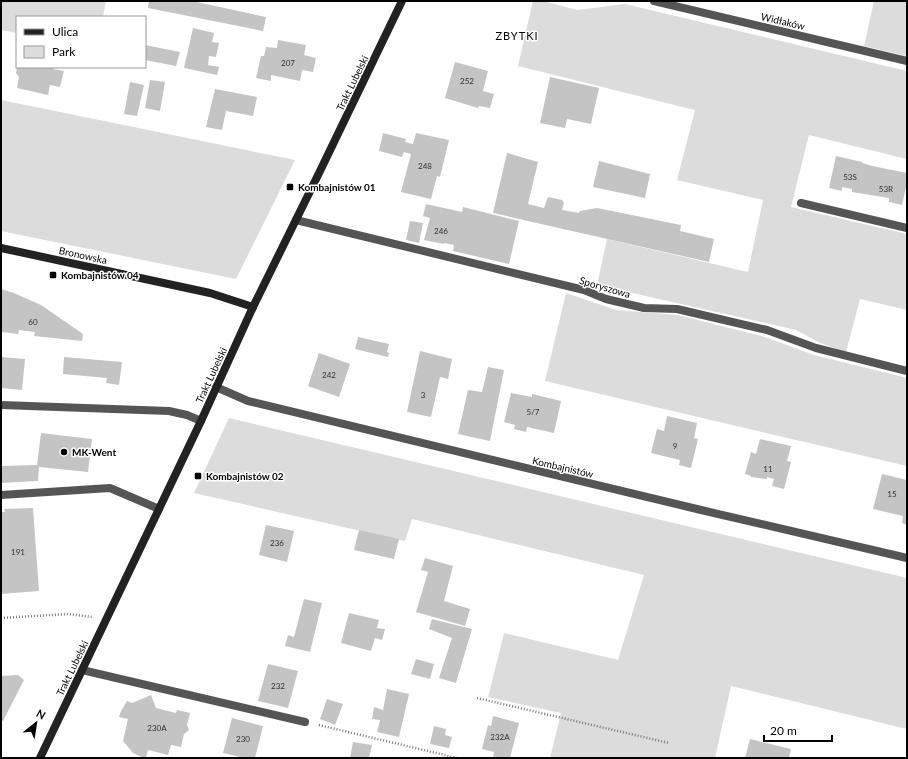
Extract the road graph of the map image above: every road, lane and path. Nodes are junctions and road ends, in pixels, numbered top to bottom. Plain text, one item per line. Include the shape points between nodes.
1 (402, 1) edge
2 (654, 1) edge
3 (907, 61) edge
4 (802, 203) dead end
5 (296, 220) junction
6 (907, 228) edge
7 (1, 248) edge
8 (253, 307) junction
9 (907, 371) edge
10 (216, 387) junction
11 (1, 405) edge
12 (201, 421) junction
13 (1, 495) edge
14 (159, 509) junction
15 (907, 558) edge
16 (1, 618) edge
17 (106, 621) junction
18 (82, 670) junction
19 (477, 698) dead end
20 (305, 722) joint
21 (670, 743) dead end
22 (40, 758) edge
23 (457, 758) edge

1 - 5 street, Trakt Lubelski
2 - 3 street, Widłaków
4 - 6 street
5 - 8 street, Trakt Lubelski
5 - 9 street, Sporyszowa via 584,290 606,299 644,308 676,309 767,330 816,348
7 - 8 street, Bronowska via 210,292
8 - 10 street, Trakt Lubelski
10 - 12 street, Trakt Lubelski
10 - 15 street, Kombajnistów via 248,401
11 - 12 street via 169,411
12 - 14 street, Trakt Lubelski
13 - 14 street via 110,488
14 - 17 street, Trakt Lubelski
16 - 17 path via 68,614 90,616
17 - 18 street, Trakt Lubelski
18 - 20 street
18 - 22 street, Trakt Lubelski
19 - 21 path
20 - 23 path

